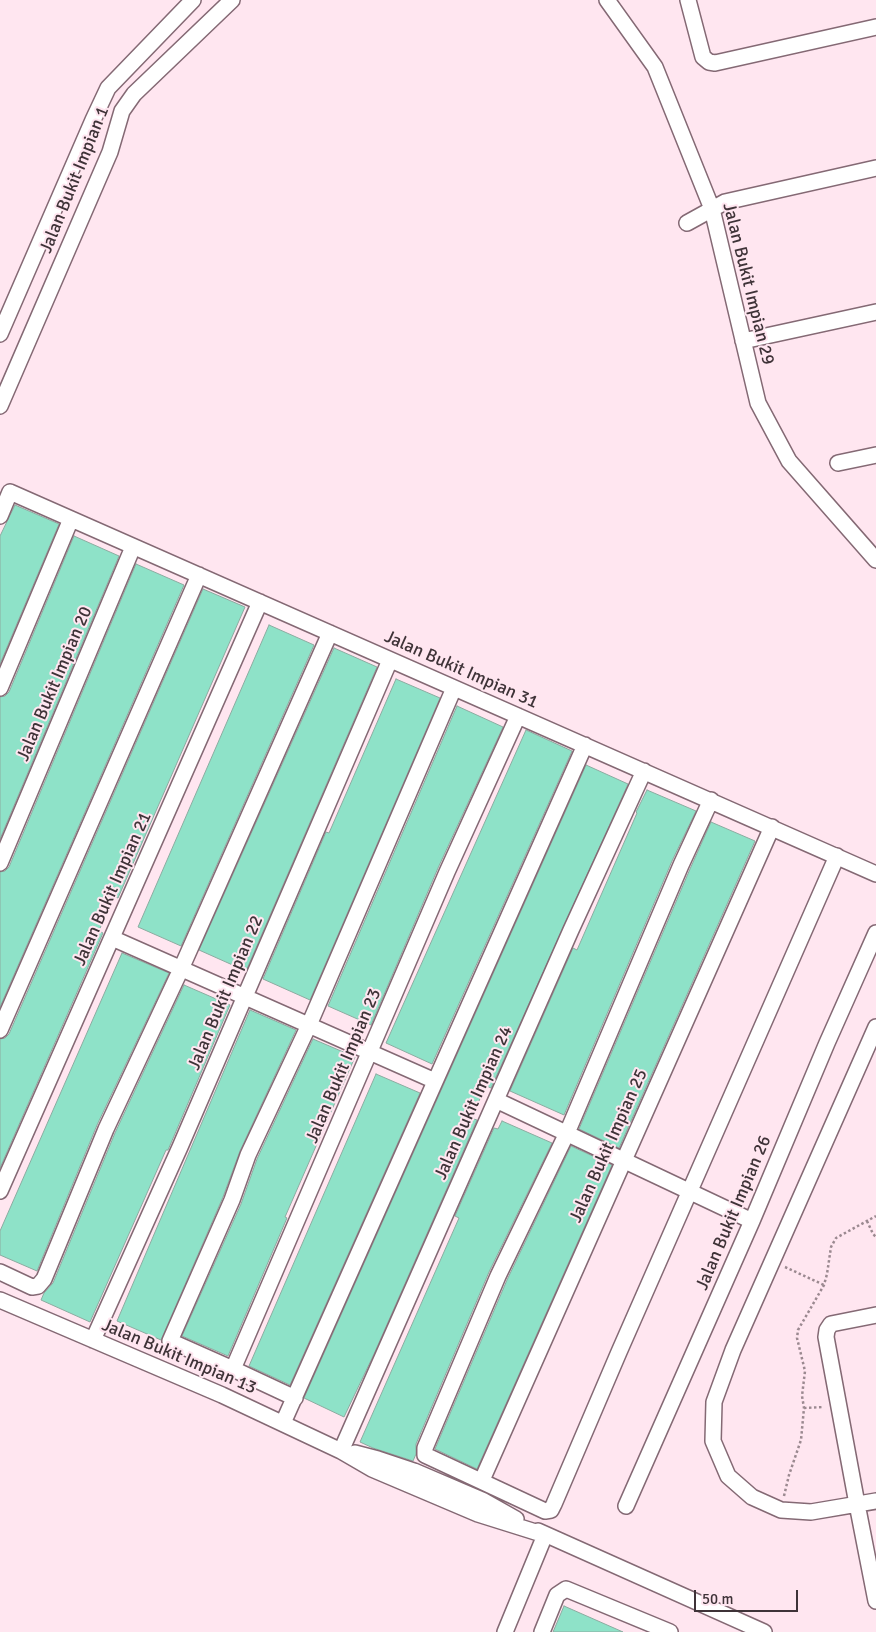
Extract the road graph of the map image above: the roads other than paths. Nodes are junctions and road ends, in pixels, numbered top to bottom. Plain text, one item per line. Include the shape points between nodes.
1 (193, 0) edge
2 (232, 0) edge
3 (607, 0) edge
4 (688, 0) edge
5 (876, 26) edge
6 (876, 168) edge
7 (712, 209) junction
8 (687, 223) dead end
9 (876, 312) edge
10 (0, 334) edge
11 (743, 341) junction
12 (0, 406) edge
13 (876, 455) edge
14 (838, 463) dead end
15 (5, 491) edge
16 (0, 516) edge
17 (71, 519) junction
18 (133, 547) junction
19 (876, 560) edge
20 (199, 575) junction
21 (260, 602) junction
22 (330, 633) junction
23 (390, 660) junction
24 (0, 688) edge
25 (454, 688) junction
26 (518, 716) junction
27 (585, 745) junction
28 (644, 771) junction
29 (711, 800) junction
30 (772, 827) junction
31 (837, 856) junction
32 (0, 862) edge
33 (876, 874) edge
34 (876, 934) edge
35 (112, 938) junction
36 (181, 969) junction
37 (245, 997) junction
38 (309, 1025) junction
39 (876, 1027) edge
40 (0, 1030) edge
41 (872, 1049) edge
42 (370, 1052) junction
43 (435, 1081) junction
44 (496, 1100) junction
45 (567, 1133) junction
46 (624, 1160) junction
47 (0, 1191) edge
48 (690, 1191) junction
49 (752, 1221) junction
50 (0, 1272) edge
51 (0, 1300) edge
52 (876, 1314) edge
53 (93, 1340) junction
54 (233, 1369) junction
55 (294, 1398) junction
56 (283, 1423) junction
57 (341, 1450) junction
58 (482, 1480) junction
59 (876, 1501) edge
60 (856, 1504) junction
61 (626, 1506) dead end
62 (545, 1535) junction
63 (876, 1600) edge
64 (504, 1632) edge
65 (542, 1632) edge
66 (670, 1632) edge
67 (764, 1632) edge

1 - 10 street, Jalan Bukit Impian 1 via 108,88
2 - 12 street, Jalan Bukit Impian 1 via 134,94 122,111 110,152
3 - 7 street, Jalan Bukit Impian 29 via 655,67
4 - 5 street via 703,57 715,63
6 - 7 street via 725,202
7 - 8 street
7 - 11 street, Jalan Bukit Impian 29
9 - 11 street
11 - 19 street, Jalan Bukit Impian 29 via 758,403 789,460
13 - 14 street
15 - 16 street
15 - 17 street, Jalan Bukit Impian 31
17 - 18 street, Jalan Bukit Impian 31
17 - 24 street
18 - 20 street, Jalan Bukit Impian 31
18 - 32 street, Jalan Bukit Impian 20
20 - 21 street, Jalan Bukit Impian 31
20 - 40 street
21 - 22 street, Jalan Bukit Impian 31
21 - 35 street, Jalan Bukit Impian 21
22 - 23 street, Jalan Bukit Impian 31
22 - 36 street
23 - 25 street, Jalan Bukit Impian 31
23 - 37 street, Jalan Bukit Impian 22
25 - 26 street, Jalan Bukit Impian 31
25 - 38 street
26 - 27 street, Jalan Bukit Impian 31
26 - 42 street, Jalan Bukit Impian 23
27 - 28 street, Jalan Bukit Impian 31
27 - 43 street
28 - 29 street, Jalan Bukit Impian 31
28 - 44 street, Jalan Bukit Impian 24
29 - 30 street, Jalan Bukit Impian 31
29 - 45 street
30 - 31 street, Jalan Bukit Impian 31
30 - 46 street, Jalan Bukit Impian 25
31 - 33 street, Jalan Bukit Impian 31
31 - 48 street
34 - 49 street, Jalan Bukit Impian 26
35 - 36 street
35 - 47 street, Jalan Bukit Impian 21
36 - 37 street
36 - 50 street via 106,1129 44,1279 32,1287
37 - 38 street
37 - 53 street, Jalan Bukit Impian 22
38 - 42 street
38 - 54 street via 248,1155 232,1200 170,1341
39 - 41 street
41 - 60 street via 772,1262 714,1402 713,1441 728,1476 752,1497 781,1510 811,1512
42 - 43 street
42 - 54 street, Jalan Bukit Impian 23
43 - 55 street
44 - 45 street
44 - 57 street, Jalan Bukit Impian 24
45 - 46 street
45 - 58 street via 498,1276 426,1444 425,1454
46 - 48 street
46 - 58 street, Jalan Bukit Impian 25
48 - 49 street
48 - 58 street via 551,1510 545,1511
49 - 61 street, Jalan Bukit Impian 26
51 - 53 street, Jalan Bukit Impian 13
52 - 60 street via 831,1324 826,1337
53 - 56 street, Jalan Bukit Impian 13
54 - 55 street
55 - 56 street
56 - 57 street, Jalan Bukit Impian 13
57 - 62 street, Jalan Bukit Impian 13 via 372,1469 478,1514
59 - 60 street
60 - 63 street
62 - 64 street
62 - 67 street, Jalan Bukit Impian 13
65 - 66 street via 557,1596 566,1589

